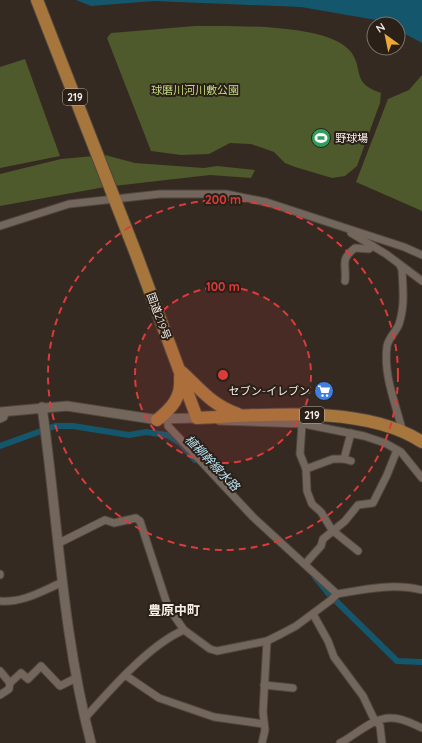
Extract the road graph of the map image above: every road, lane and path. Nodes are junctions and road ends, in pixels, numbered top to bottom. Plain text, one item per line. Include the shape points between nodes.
1 (37, 0) edge
2 (115, 201) junction
3 (0, 226) edge
4 (346, 228) junction
5 (374, 246) junction
6 (422, 255) edge
7 (400, 265) junction
8 (345, 281) dead end
9 (422, 281) edge
10 (178, 368) junction
11 (42, 407) junction
12 (1, 413) edge
13 (244, 416) junction
14 (197, 418) junction
15 (162, 420) junction
16 (302, 424) junction
17 (351, 433) junction
18 (403, 433) junction
19 (422, 442) edge
20 (397, 450) junction
21 (344, 458) junction
22 (351, 461) dead end
23 (306, 469) junction
24 (422, 478) edge
25 (332, 530) junction
26 (59, 543) junction
27 (358, 551) dead end
28 (306, 564) junction
29 (63, 582) junction
30 (422, 590) edge
31 (337, 594) junction
32 (0, 601) edge
33 (313, 614) junction
34 (184, 630) junction
35 (267, 640) junction
36 (0, 671) edge
37 (125, 675) junction
38 (76, 678) junction
39 (10, 682) junction
40 (264, 686) junction
41 (294, 688) dead end
42 (0, 696) edge
43 (85, 718) junction
44 (376, 722) junction
45 (264, 724) junction
46 (422, 728) edge
47 (91, 743) edge
48 (262, 743) edge
49 (340, 743) edge
50 (382, 743) edge

1 - 2 highway, 国道219号 / 219
2 - 3 street via 69,204
2 - 4 street via 175,193 234,195 266,202
2 - 10 highway, 国道219号 / 219
4 - 5 street
4 - 6 street
5 - 7 street
5 - 8 street via 369,249 355,248 349,253 344,260
7 - 9 street
7 - 18 street via 404,307 397,330 388,343 386,357 388,381
10 - 13 highway via 204,395 226,410
10 - 14 highway, 国道219号 / 219
10 - 15 highway via 180,390 176,401
11 - 12 street
11 - 15 street via 67,406
11 - 26 street
13 - 14 highway, 219
13 - 18 highway, 219 via 322,415 357,418
14 - 15 street
14 - 16 street via 228,422
15 - 28 street via 231,494
16 - 17 street
16 - 23 street via 300,454
17 - 20 street via 384,443
17 - 21 street
18 - 19 highway, 219
20 - 24 street
20 - 25 street via 373,503 358,504 345,521
21 - 22 street
21 - 23 street via 333,459
23 - 25 street via 307,491 312,504 321,512
25 - 27 street
25 - 28 street
26 - 29 street
26 - 34 street via 105,520 114,524 136,518 140,521 166,604
28 - 31 street via 331,591
29 - 32 street via 20,600
29 - 38 street
30 - 31 street via 406,586 377,586
31 - 33 street
33 - 35 street via 296,626
33 - 44 street via 334,657 363,696
34 - 35 street via 210,649 217,651
34 - 37 street via 168,638
35 - 40 street
36 - 39 street
37 - 43 street
37 - 45 street via 160,698 214,717
38 - 39 street via 60,686 41,666 28,679 21,672
38 - 43 street
39 - 42 street via 9,689
40 - 41 street
40 - 45 street
43 - 47 street
44 - 46 street via 393,718
44 - 49 street
44 - 50 street via 380,726
45 - 48 street

